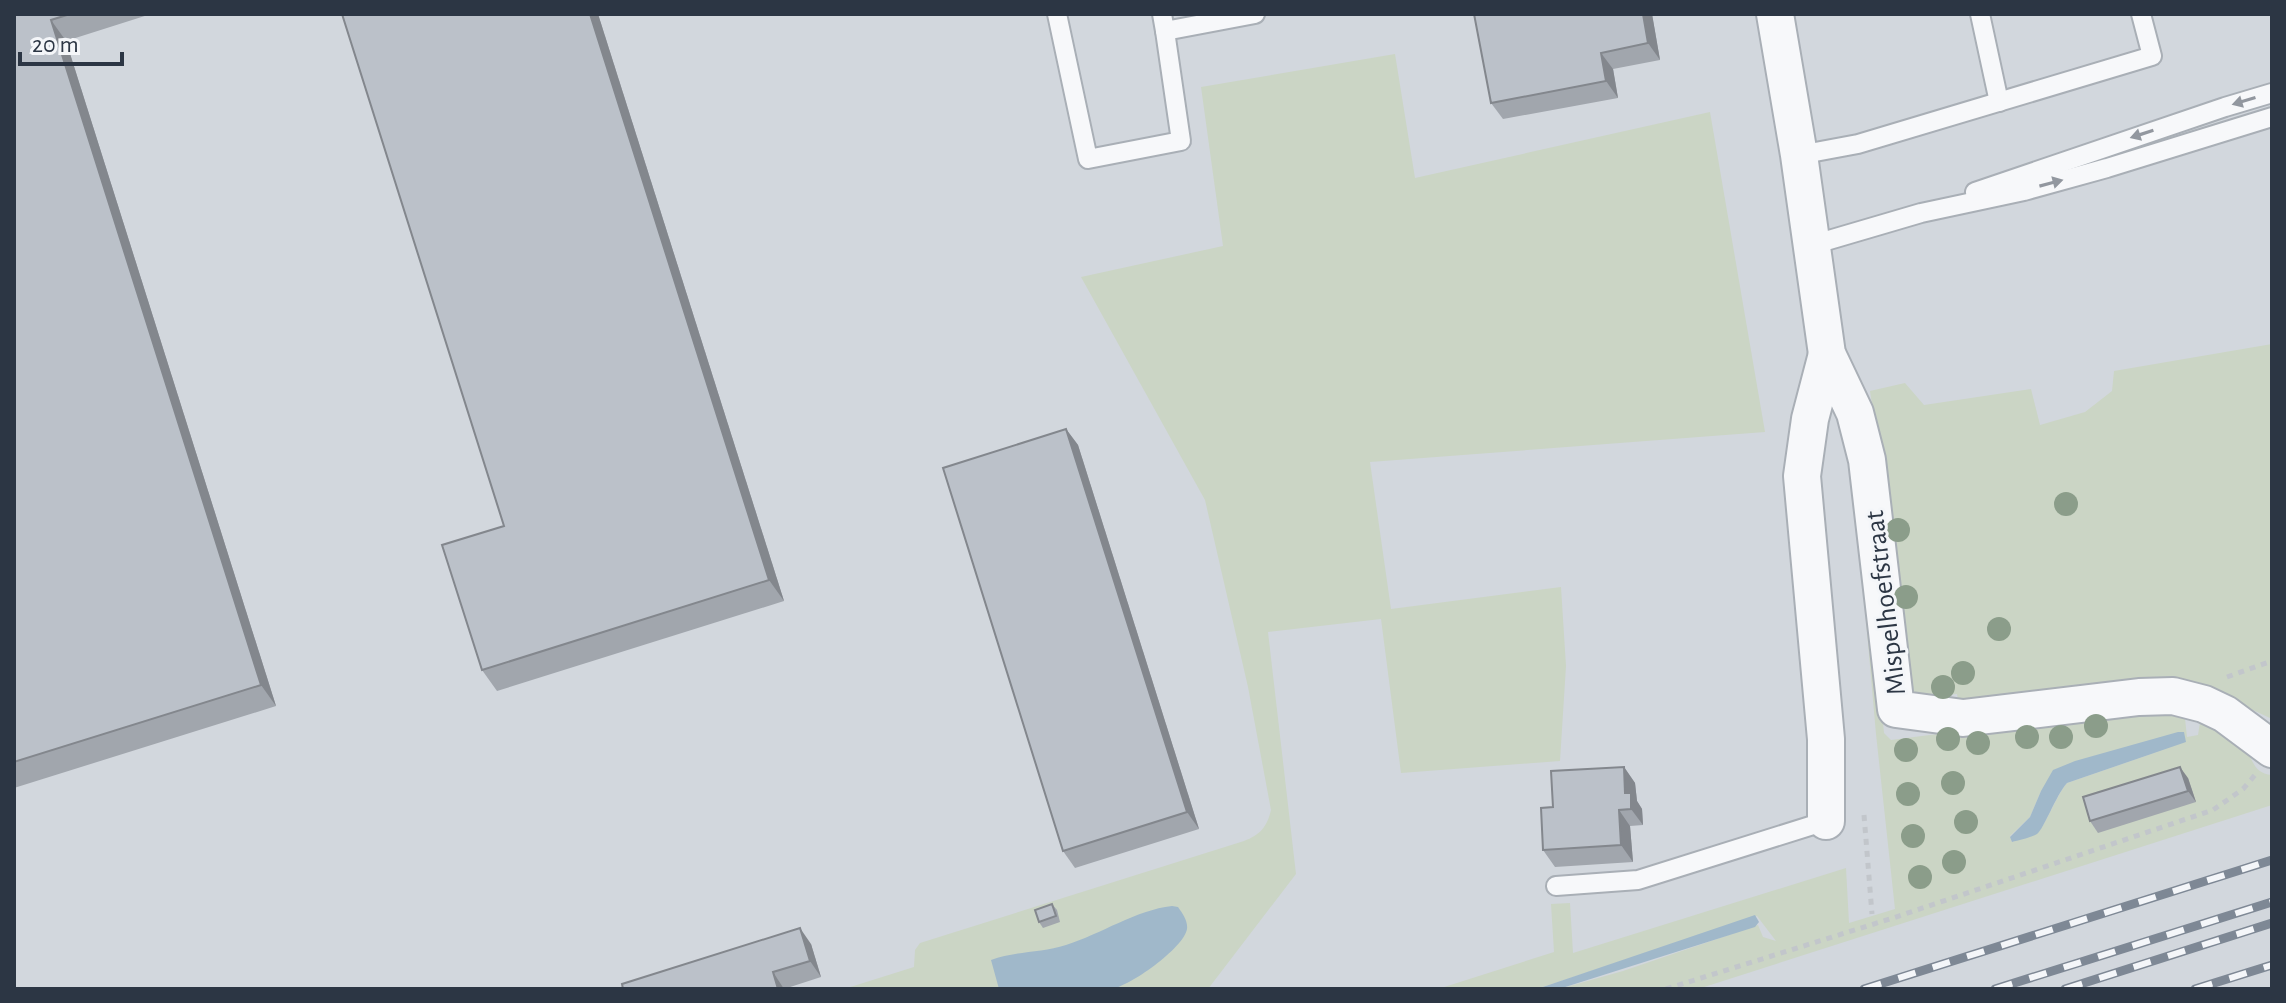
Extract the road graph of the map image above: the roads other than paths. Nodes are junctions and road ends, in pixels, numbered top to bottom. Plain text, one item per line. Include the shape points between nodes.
1 (1057, 14) edge
2 (1255, 14) edge
3 (1775, 14) edge
4 (1980, 14) edge
5 (2141, 14) edge
6 (1163, 22) edge
7 (2272, 93) edge
8 (1999, 102) junction
9 (2272, 117) edge
10 (1799, 155) junction
11 (1921, 213) junction
12 (1812, 245) junction
13 (1827, 354) junction
14 (2264, 761) edge
15 (1826, 821) joint
16 (1556, 886) dead end

1 - 6 lane via 1088,159 1181,141
2 - 6 lane
3 - 10 street, Mispelhoefstraat
4 - 8 lane
5 - 8 lane via 2152,56
7 -> 11 lane via 2002,181
8 - 10 lane via 1858,144
11 -> 9 lane via 2065,180
10 - 12 street, Mispelhoefstraat
11 - 12 lane
12 - 13 street, Mispelhoefstraat
13 - 14 street, Mispelhoefstraat via 1855,413 1867,460 1896,709 1963,718 2173,696 2225,714
13 - 15 street, Mispelhoefstraat via 1802,476 1826,739
15 - 16 lane via 1638,880

